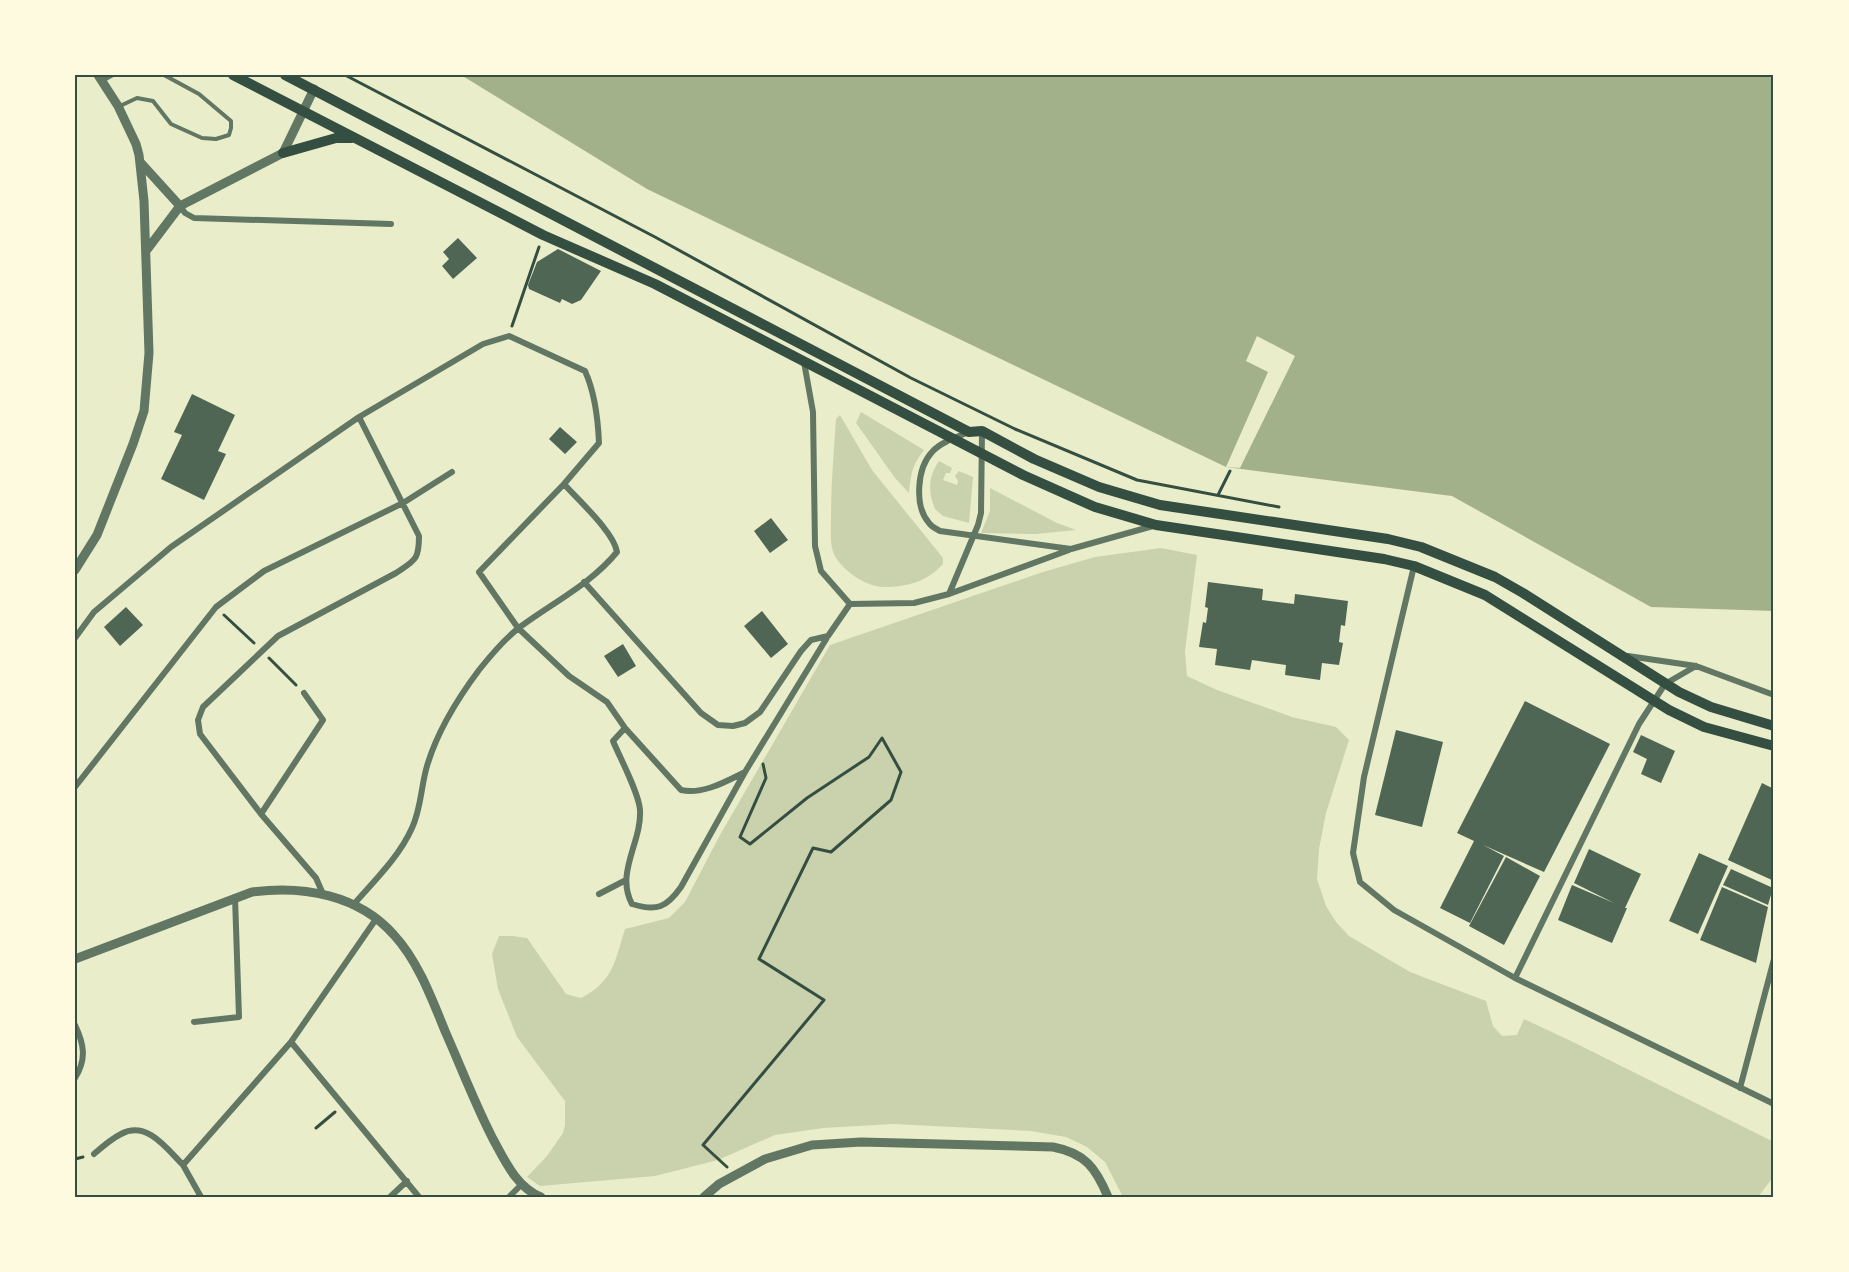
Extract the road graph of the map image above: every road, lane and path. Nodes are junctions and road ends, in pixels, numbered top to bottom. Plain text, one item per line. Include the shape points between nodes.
1 (113, 75) edge
2 (164, 75) edge
3 (234, 75) edge
4 (285, 75) edge
5 (345, 75) edge
6 (99, 78) edge
7 (314, 89) junction
8 (118, 106) junction
9 (303, 111) junction
10 (358, 139) junction
11 (283, 153) junction
12 (141, 163) junction
13 (180, 206) junction
14 (391, 224) dead end
15 (543, 235) junction
16 (146, 251) junction
17 (509, 336) junction
18 (804, 362) junction
19 (359, 417) junction
20 (982, 431) junction
21 (969, 432) junction
22 (951, 439) junction
23 (982, 454) junction
24 (1230, 471) dead end
25 (452, 472) dead end
26 (564, 484) junction
27 (403, 503) junction
28 (1156, 525) junction
29 (973, 535) junction
30 (1071, 549) junction
31 (1414, 566) junction
32 (75, 570) edge
33 (584, 582) junction
34 (949, 594) junction
35 (850, 604) junction
36 (518, 628) junction
37 (828, 636) junction
38 (75, 638) edge
39 (1621, 655) junction
40 (1696, 666) junction
41 (1665, 684) junction
42 (304, 693) dead end
43 (1774, 695) edge
44 (1653, 701) junction
45 (1774, 726) edge
46 (625, 728) junction
47 (1774, 746) edge
48 (762, 758) dead end
49 (745, 772) junction
50 (75, 787) edge
51 (261, 814) junction
52 (626, 880) junction
53 (323, 894) junction
54 (599, 894) dead end
55 (235, 897) junction
56 (354, 904) junction
57 (376, 919) junction
58 (77, 955) edge
59 (1774, 959) edge
60 (1515, 978) junction
61 (194, 1022) dead end
62 (75, 1025) edge
63 (291, 1042) junction
64 (75, 1078) edge
65 (1740, 1088) junction
66 (343, 1104) junction
67 (1774, 1104) edge
68 (316, 1128) dead end
69 (94, 1154) dead end
70 (183, 1165) junction
71 (735, 1174) junction
72 (407, 1181) junction
73 (522, 1184) junction
74 (201, 1197) edge
75 (390, 1197) edge
76 (419, 1197) edge
77 (509, 1197) edge
78 (542, 1197) edge
79 (704, 1197) edge
80 (1108, 1197) edge

1 - 6 lane
2 - 8 lane via 199,94 231,121 229,135 202,138 171,124 153,101 137,98
3 - 9 main road
4 - 7 main road
5 - 24 path via 655,237 911,378 1015,429 1137,480 1171,488 1218,495
6 - 8 street
7 - 9 street
7 - 21 main road
8 - 12 street
9 - 10 main road
9 - 11 street
10 - 11 main road via 336,138
10 - 15 main road
11 - 13 street
12 - 13 street
12 - 16 street
13 - 14 street via 194,218
13 - 16 street
15 - 17 path
15 - 18 main road via 655,284
16 - 32 street via 148,353 144,411 97,535
17 - 19 street via 483,344
17 - 26 street via 585,371 590,382 599,443
18 - 22 main road
18 - 35 street via 813,412 816,546 821,571
19 - 27 street
19 - 38 street via 171,547 94,612
20 - 21 main road
20 - 23 street
20 - 39 main road via 1099,487 1160,505 1421,547 1495,577
21 - 22 street
22 - 23 main road
22 - 29 street via 926,461 920,486 922,513 940,531
23 - 28 main road via 1085,503
23 - 29 street via 981,513
25 - 27 street
26 - 33 street via 616,545 617,552 611,559
26 - 36 street via 479,572
27 - 50 street via 264,572 216,607
27 - 51 street via 419,536 419,553 413,562 278,636 203,707 198,720 200,734
28 - 30 street
28 - 31 main road
29 - 30 street
29 - 34 street
30 - 34 street
31 - 44 main road via 1485,595
31 - 60 street via 1364,777 1353,853 1360,882 1394,910
33 - 36 street
33 - 37 street via 701,713 718,724 739,725 760,712 801,651 811,640
34 - 35 street via 914,603
35 - 37 street
36 - 46 street via 569,676 607,702
36 - 56 street via 479,670 459,701 436,740 413,826 402,847
37 - 49 street
39 - 40 street
39 - 41 main road
40 - 41 street
40 - 43 street
41 - 44 street
41 - 45 main road via 1711,707
42 - 51 street via 323,720
44 - 47 main road via 1704,727
44 - 60 street
46 - 49 street via 681,789 692,793
46 - 52 street via 613,741 640,810
48 - 71 path via 766,778 740,837 750,844 807,798 869,757 882,738 901,772 891,800 831,852 813,848 759,959 824,1000 703,1145
49 - 52 street via 671,901 659,908 632,904
51 - 53 street via 316,878
52 - 54 street
53 - 55 street via 270,890
53 - 56 street
55 - 58 street
55 - 61 street via 240,1017
56 - 57 street
57 - 63 street
57 - 73 street via 407,951 437,1010 483,1120 505,1162
59 - 65 street
60 - 65 street
62 - 64 street via 83,1042 83,1058
63 - 66 street
63 - 70 street
65 - 67 street
66 - 68 path
66 - 72 street
69 - 70 street via 122,1133 135,1130 152,1134
70 - 74 street
71 - 79 street
71 - 80 street via 765,1159 837,1142 1053,1147 1072,1152 1089,1164
72 - 75 street
72 - 76 street
73 - 77 street
73 - 78 street

